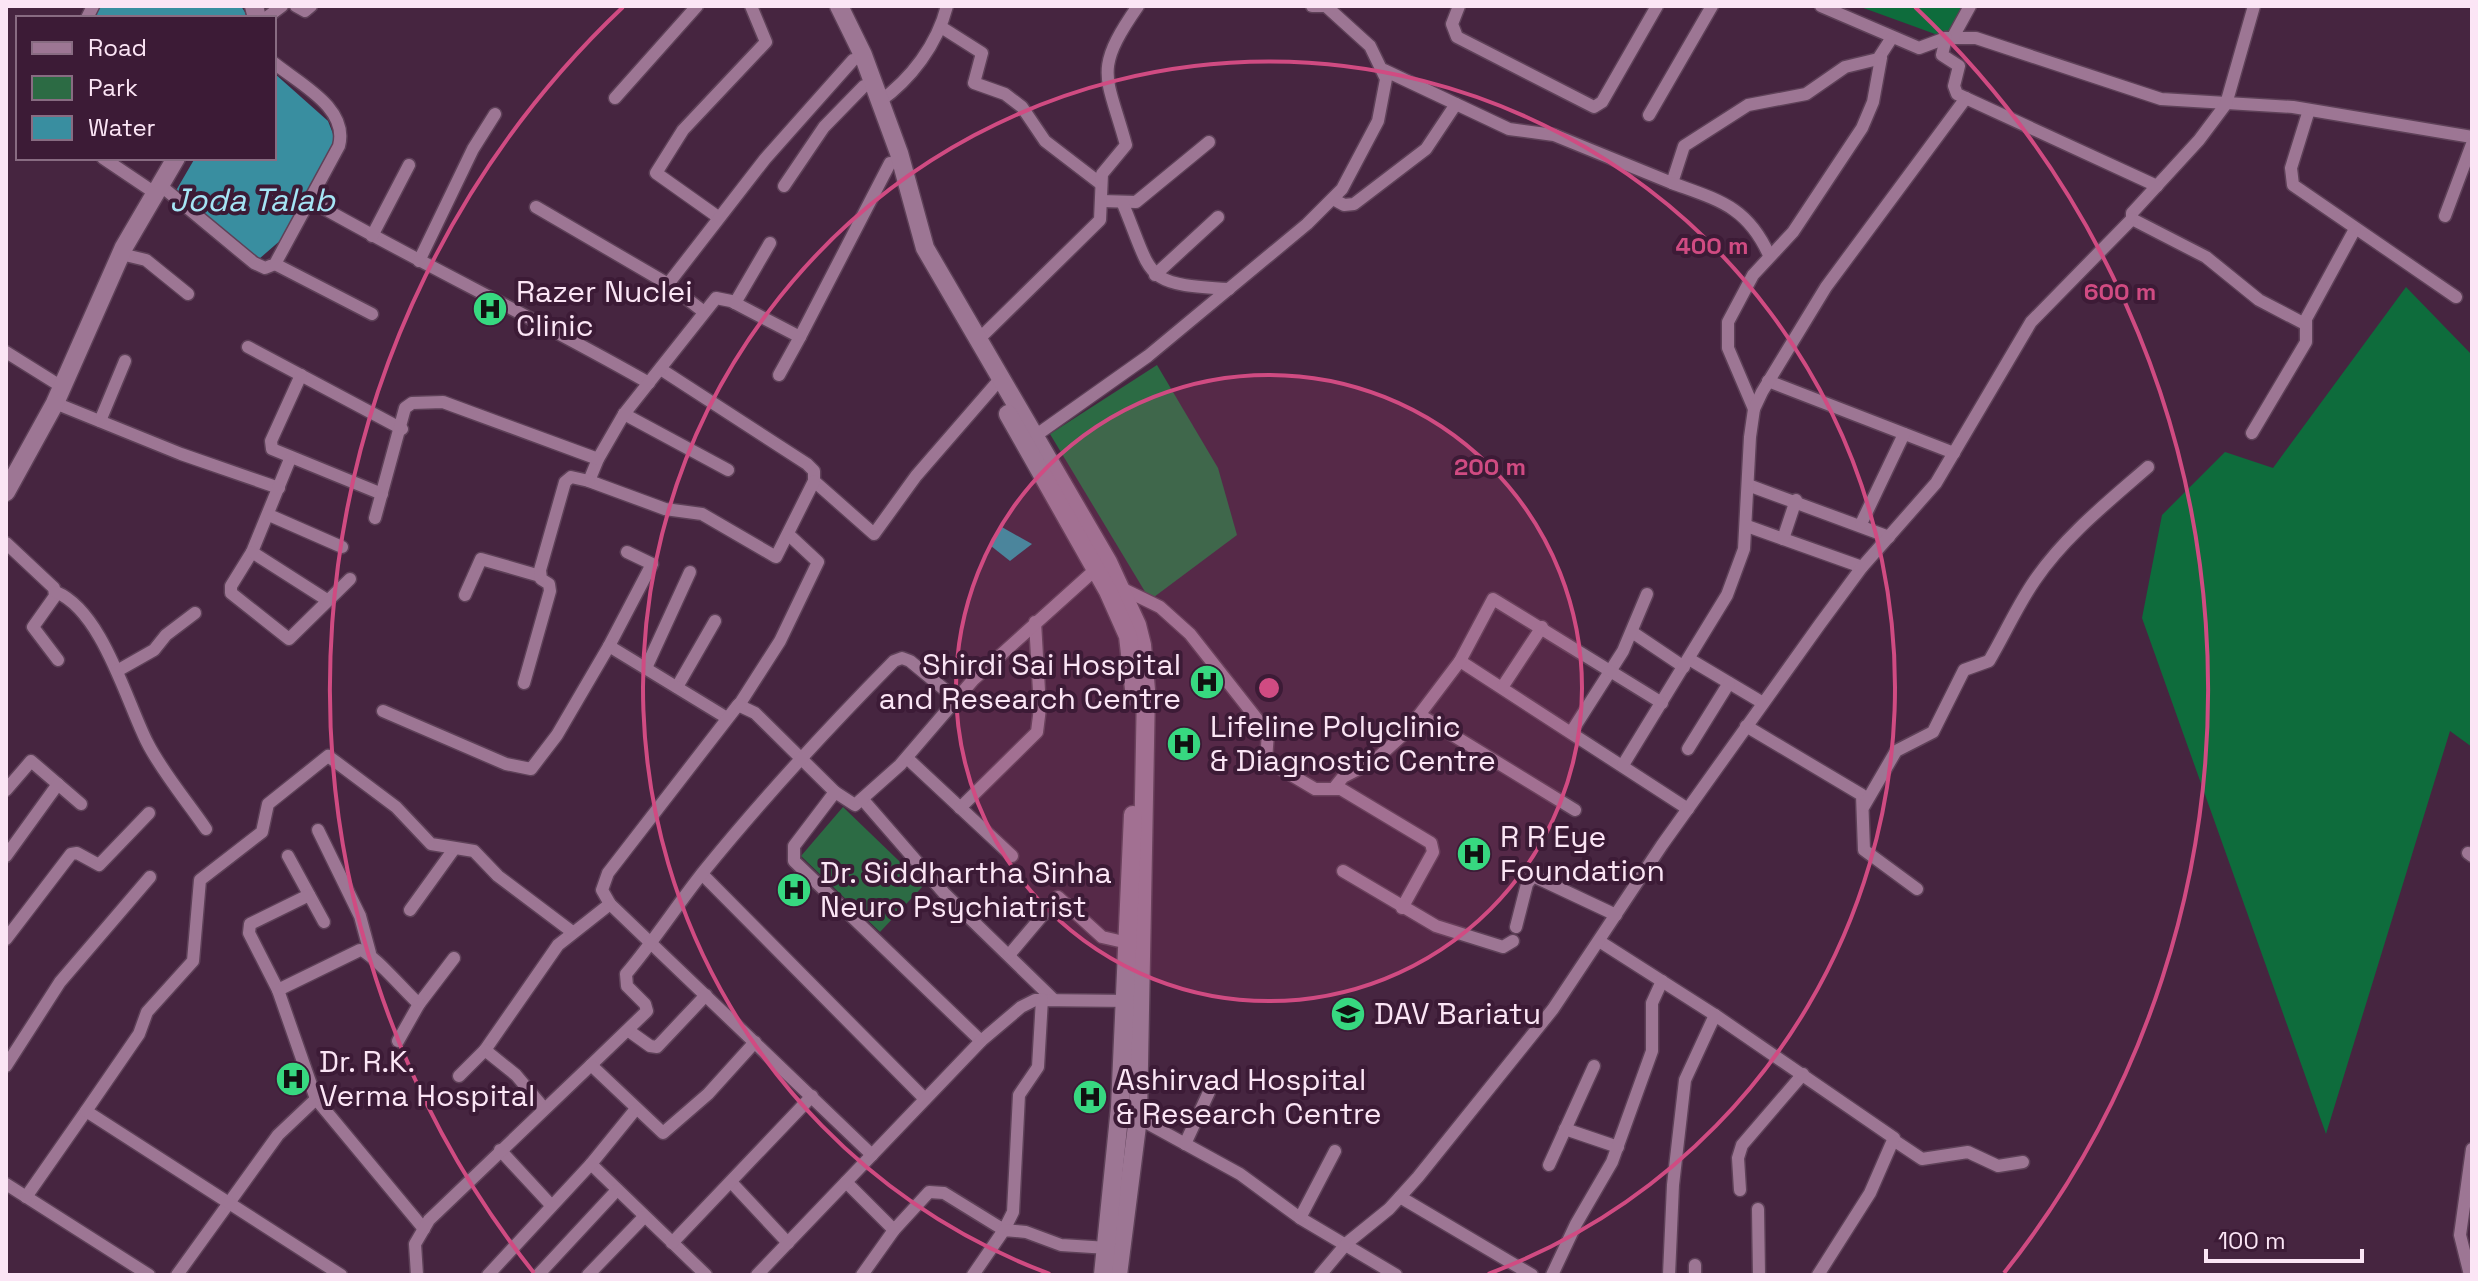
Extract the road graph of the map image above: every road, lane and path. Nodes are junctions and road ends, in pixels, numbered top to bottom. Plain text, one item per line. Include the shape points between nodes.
1 (296, 6) edge
2 (311, 6) edge
3 (697, 6) edge
4 (751, 6) edge
5 (827, 6) edge
6 (839, 6) edge
7 (947, 6) edge
8 (1138, 6) edge
9 (1312, 6) edge
10 (1459, 6) edge
11 (1657, 6) edge
12 (1712, 6) edge
13 (1821, 6) edge
14 (1970, 6) edge
15 (2254, 6) edge
16 (1328, 7) edge
17 (941, 27) junction
18 (1950, 37) junction
19 (1891, 39) junction
20 (1881, 58) junction
21 (853, 60) junction
22 (276, 65) edge
23 (1384, 70) junction
24 (864, 86) junction
25 (615, 98) dead end
26 (1966, 98) junction
27 (879, 102) junction
28 (1456, 104) junction
29 (2226, 104) junction
30 (2309, 110) junction
31 (495, 114) dead end
32 (1649, 115) dead end
33 (2472, 137) edge
34 (1209, 142) dead end
35 (2472, 144) edge
36 (107, 160) edge
37 (175, 160) edge
38 (890, 163) junction
39 (409, 165) dead end
40 (1672, 183) junction
41 (1101, 184) junction
42 (784, 186) dead end
43 (2157, 186) junction
44 (158, 189) junction
45 (1333, 199) junction
46 (309, 200) junction
47 (1102, 201) junction
48 (1123, 204) junction
49 (536, 207) dead end
50 (2445, 216) dead end
51 (718, 217) junction
52 (1218, 217) dead end
53 (2132, 219) junction
54 (2355, 229) junction
55 (372, 236) junction
56 (770, 243) dead end
57 (121, 254) junction
58 (1769, 255) junction
59 (419, 261) junction
60 (275, 264) junction
61 (1155, 275) junction
62 (668, 284) junction
63 (1229, 289) junction
64 (188, 294) dead end
65 (2456, 297) dead end
66 (735, 303) junction
67 (704, 312) junction
68 (372, 314) dead end
69 (2305, 324) junction
70 (800, 337) junction
71 (978, 340) junction
72 (248, 347) dead end
73 (8, 356) edge
74 (125, 361) dead end
75 (662, 370) junction
76 (301, 375) junction
77 (779, 375) dead end
78 (1768, 381) junction
79 (996, 382) junction
80 (649, 383) junction
81 (58, 395) junction
82 (1754, 409) junction
83 (624, 414) junction
84 (100, 421) junction
85 (402, 429) junction
86 (2252, 433) dead end
87 (1904, 434) junction
88 (1035, 436) junction
89 (1954, 453) junction
90 (290, 459) junction
91 (598, 459) junction
92 (2148, 467) dead end
93 (728, 470) dead end
94 (589, 481) junction
95 (814, 481) junction
96 (1748, 485) junction
97 (7, 487) edge
98 (279, 488) junction
99 (382, 494) junction
100 (1796, 500) junction
101 (269, 515) junction
102 (375, 518) dead end
103 (1861, 524) junction
104 (1747, 526) junction
105 (788, 534) junction
106 (1889, 537) junction
107 (1783, 539) junction
108 (6, 543) edge
109 (342, 547) dead end
110 (252, 552) junction
111 (627, 552) dead end
112 (1862, 567) junction
113 (1096, 569) junction
114 (690, 572) dead end
115 (540, 576) junction
116 (350, 579) dead end
117 (1121, 588) junction
118 (56, 592) junction
119 (1647, 594) dead end
120 (465, 595) dead end
121 (327, 600) junction
122 (195, 613) dead end
123 (715, 621) dead end
124 (1035, 622) junction
125 (1542, 627) junction
126 (1632, 632) junction
127 (609, 646) junction
128 (58, 660) dead end
129 (1460, 661) junction
130 (1686, 663) junction
131 (646, 668) junction
132 (117, 671) junction
133 (1611, 671) junction
134 (524, 683) dead end
135 (1729, 683) junction
136 (1503, 686) junction
137 (677, 687) junction
138 (956, 699) junction
139 (1662, 703) junction
140 (1763, 703) junction
141 (739, 705) junction
142 (383, 711) dead end
143 (1420, 715) junction
144 (727, 718) junction
145 (1746, 726) junction
146 (1572, 731) junction
147 (1688, 749) dead end
148 (800, 756) junction
149 (907, 758) junction
150 (1623, 765) junction
151 (58, 784) junction
152 (1335, 787) junction
153 (6, 790) edge
154 (835, 792) junction
155 (864, 801) junction
156 (81, 804) dead end
157 (1864, 806) junction
158 (960, 808) junction
159 (1688, 809) junction
160 (1575, 810) dead end
161 (149, 813) dead end
162 (206, 829) dead end
163 (318, 830) dead end
164 (454, 849) junction
165 (6, 856) edge
166 (288, 856) dead end
167 (1012, 856) dead end
168 (1343, 871) dead end
169 (702, 874) junction
170 (150, 877) dead end
171 (1917, 889) dead end
172 (309, 895) junction
173 (610, 904) junction
174 (1402, 908) junction
175 (410, 910) dead end
176 (1616, 915) junction
177 (324, 922) dead end
178 (1516, 927) dead end
179 (571, 931) junction
180 (1134, 932) junction
181 (6, 939) edge
182 (1513, 941) dead end
183 (1599, 941) junction
184 (652, 945) junction
185 (370, 953) junction
186 (1009, 955) junction
187 (454, 958) dead end
188 (1662, 981) junction
189 (278, 990) junction
190 (706, 995) junction
191 (1047, 999) junction
192 (1133, 1001) junction
193 (419, 1004) junction
194 (1715, 1015) junction
195 (629, 1031) junction
196 (398, 1041) dead end
197 (981, 1041) junction
198 (755, 1042) junction
199 (485, 1050) junction
200 (8, 1060) edge
201 (591, 1065) junction
202 (1594, 1066) dead end
203 (1803, 1074) junction
204 (459, 1076) dead end
205 (1209, 1092) dead end
206 (812, 1096) junction
207 (316, 1099) junction
208 (925, 1099) junction
209 (543, 1107) junction
210 (635, 1110) junction
211 (86, 1111) junction
212 (1128, 1116) junction
213 (1565, 1129) junction
214 (1895, 1141) junction
215 (1185, 1144) junction
216 (1618, 1147) junction
217 (2472, 1149) edge
218 (500, 1150) junction
219 (1335, 1151) dead end
220 (872, 1155) junction
221 (2023, 1162) dead end
222 (591, 1164) junction
223 (1549, 1165) dead end
224 (731, 1182) junction
225 (846, 1182) junction
226 (6, 1184) edge
227 (617, 1190) junction
228 (1740, 1190) dead end
229 (26, 1197) junction
230 (1400, 1197) junction
231 (2468, 1201) edge
232 (227, 1203) junction
233 (550, 1204) junction
234 (1758, 1209) dead end
235 (644, 1217) junction
236 (1300, 1218) junction
237 (424, 1229) junction
238 (894, 1230) junction
239 (1004, 1230) junction
240 (672, 1243) junction
241 (788, 1243) junction
242 (1347, 1243) junction
243 (1108, 1248) junction
244 (149, 1275) edge
245 (177, 1275) edge
246 (341, 1275) edge
247 (417, 1275) edge
248 (488, 1275) edge
249 (538, 1275) edge
250 (588, 1275) edge
251 (706, 1275) edge
252 (757, 1275) edge
253 (862, 1275) edge
254 (973, 1275) edge
255 (1103, 1275) edge
256 (1118, 1275) edge
257 (1320, 1275) edge
258 (1396, 1275) edge
259 (1532, 1275) edge
260 (1552, 1275) edge
261 (1669, 1275) edge
262 (1759, 1275) edge
263 (1818, 1275) edge
264 (2470, 1275) edge

1 - 2 street via 305,11
3 - 25 street
4 - 51 street via 766,42 683,130 656,173
5 - 21 main road
6 - 27 main road
7 - 17 street
8 - 41 street via 1109,61 1108,94 1126,145 1104,169
9 - 16 street
10 - 11 street via 1452,24 1457,37 1594,107 1602,102
12 - 32 street
13 - 19 street
14 - 18 street
15 - 29 street
16 - 23 street via 1358,33
17 - 27 street via 905,81
17 - 41 street via 982,53 974,83 1022,107 1045,141
18 - 19 street via 1919,48
18 - 26 street via 1942,55 1959,66 1954,91
18 - 29 street via 1976,38 2161,99
19 - 20 street
20 - 40 street via 1845,67 1806,94 1748,105 1684,146
20 - 58 street via 1862,128 1793,232
21 - 24 main road
21 - 51 street
22 - 46 street via 340,122 339,146
23 - 28 street
23 - 45 street via 1378,121
24 - 38 main road
24 - 42 street via 824,127
26 - 43 street
26 - 78 street via 1826,287
27 - 71 main road via 925,248
28 - 40 street via 1509,129 1554,135
28 - 45 street via 1426,149 1354,204
29 - 30 street
29 - 43 street
30 - 33 street
30 - 54 street via 2290,180
31 - 59 street
34 - 48 street via 1136,202
35 - 50 street
36 - 44 street
37 - 44 main road
38 - 70 street
38 - 79 main road via 912,242
39 - 55 street
40 - 58 street via 1717,197 1762,238
41 - 47 street
43 - 53 street
44 - 57 main road
44 - 60 street via 254,263 265,268
45 - 63 street
46 - 55 street
46 - 60 street
47 - 48 street
47 - 71 street via 1098,224
48 - 61 street
49 - 62 street
51 - 62 street
52 - 61 street
53 - 69 street via 2206,257 2259,300
53 - 89 street via 2031,322
54 - 65 street
54 - 69 street
55 - 59 street
56 - 66 street
57 - 64 street via 146,260
57 - 81 main road
58 - 82 street via 1742,293 1727,330 1730,356
59 - 80 street
60 - 68 street
61 - 63 street via 1174,285
62 - 67 street
63 - 88 street via 1148,356
66 - 67 street via 716,298
66 - 70 street
67 - 75 street
69 - 86 street via 2306,342
70 - 77 street
71 - 79 main road
72 - 76 street
73 - 81 street
74 - 84 street
75 - 80 street
75 - 95 street via 807,464
76 - 85 street
76 - 90 street via 271,444
78 - 82 street
78 - 87 street
79 - 88 main road
79 - 95 street via 874,534
79 - 113 main road
80 - 83 street
81 - 84 street
81 - 97 main road
82 - 96 street
83 - 91 street
83 - 93 street
84 - 98 street
85 - 91 street via 408,404 443,402
85 - 99 street
87 - 89 street
87 - 103 street
88 - 117 main road
89 - 106 street via 1930,491
90 - 98 street
90 - 99 street
91 - 94 street
92 - 157 street via 2050,561 1989,661 1964,670 1933,732 1896,751
94 - 105 street via 665,509 702,514 776,557
94 - 115 street via 571,477 565,482
95 - 105 street
96 - 100 street
96 - 104 street
98 - 101 street
99 - 102 street
100 - 103 street
100 - 107 street
101 - 109 street
101 - 110 street
103 - 106 street
104 - 107 street
104 - 130 street via 1737,573
105 - 141 street via 818,562 780,641
106 - 112 street
107 - 112 street
108 - 118 street
110 - 121 street
110 - 121 street via 230,591 285,638 291,639
111 - 127 street via 652,564
112 - 140 street
113 - 124 street
113 - 180 main road via 1128,636 1133,663
114 - 131 street
115 - 120 street via 481,559
115 - 134 street via 550,591
116 - 121 street
117 - 152 street via 1160,607 1212,658 1268,733 1266,760 1315,789
117 - 180 main road via 1137,625 1146,672
118 - 128 street via 33,627
118 - 132 street via 90,625
119 - 126 street
122 - 132 street via 154,650
123 - 137 street
124 - 138 street
124 - 158 street via 1037,732
125 - 129 street via 1491,600
125 - 133 street
125 - 136 street
126 - 130 street
126 - 133 street
127 - 131 street
127 - 142 street via 531,769 518,769
129 - 136 street
129 - 143 street
130 - 135 street
130 - 139 street
131 - 137 street
132 - 162 street via 148,745
133 - 139 street
133 - 146 street
135 - 140 street
135 - 147 street
136 - 146 street
137 - 144 street
138 - 148 street via 910,661 898,659
138 - 149 street
139 - 150 street
140 - 145 street
141 - 144 street
141 - 148 street via 755,713
143 - 152 street via 1387,751
143 - 160 street
144 - 173 street via 604,878 602,890
145 - 157 street via 1859,793
145 - 159 street
146 - 150 street
148 - 154 street
148 - 169 street
149 - 155 street
149 - 158 street
150 - 159 street
151 - 153 street via 31,761
151 - 156 street
151 - 165 street
152 - 174 street via 1432,846
154 - 155 street via 852,805
154 - 197 street via 794,846 794,861
155 - 186 street via 944,893
157 - 171 street via 1864,850
158 - 167 street
159 - 176 street
161 - 181 street via 99,865 71,854
163 - 185 street via 360,916
164 - 175 street
164 - 179 street via 474,851 498,876
164 - 211 street via 426,840 396,807 336,759 319,760 268,804 262,832 200,880 193,961 147,1012 141,1032
166 - 172 street
168 - 174 street
169 - 184 street
169 - 208 street
170 - 200 street via 68,971
172 - 177 street
172 - 189 street via 249,926
173 - 179 street
173 - 184 street
174 - 182 street via 1459,935 1503,947
176 - 178 street via 1533,876
176 - 183 street
179 - 199 street via 540,966
180 - 186 street via 1102,937 1058,897
180 - 192 main road
183 - 188 street
183 - 230 street via 1553,1009
184 - 190 street
184 - 195 street via 625,980 648,1010
185 - 189 street via 357,950
185 - 193 street
186 - 191 street
187 - 193 street
188 - 194 street
188 - 216 street via 1652,1003 1652,1051
189 - 207 street
190 - 195 street via 657,1047
190 - 198 street
191 - 192 street
191 - 197 street via 1021,1007
191 - 239 street via 1038,1067 1019,1095 1013,1212
192 - 212 main road
193 - 196 street
194 - 203 street
194 - 261 street via 1685,1080
195 - 201 street
197 - 208 street
198 - 206 street
198 - 210 street via 663,1133
199 - 204 street
199 - 209 street
201 - 209 street
201 - 210 street
202 - 213 street
203 - 214 street
203 - 228 street via 1742,1145
205 - 215 street
206 - 220 street
206 - 224 street
207 - 232 street via 278,1135
207 - 237 street
208 - 220 street
209 - 218 street
210 - 222 street
211 - 229 street
211 - 232 street
212 - 215 street
212 - 243 main road
212 - 256 main road
213 - 216 street
213 - 223 street
214 - 221 street via 1922,1159 1968,1152 1998,1166
214 - 263 street via 1870,1193
215 - 236 street via 1240,1174
216 - 260 street
217 - 231 street
218 - 233 street
218 - 237 street
219 - 236 street
220 - 225 street
222 - 227 street
222 - 233 street
224 - 240 street
224 - 241 street
225 - 238 street
225 - 241 street
226 - 229 street
227 - 235 street
227 - 249 street
229 - 244 street
230 - 242 street
230 - 259 street
231 - 264 street via 2460,1235
232 - 245 street
232 - 246 street
233 - 248 street
234 - 262 street
235 - 240 street
235 - 250 street
236 - 242 street
237 - 247 street via 415,1244
238 - 239 street via 921,1196 936,1191
238 - 253 street
239 - 243 street via 1061,1245
239 - 254 street
240 - 251 street
241 - 252 street
242 - 257 street
242 - 258 street
243 - 255 main road

